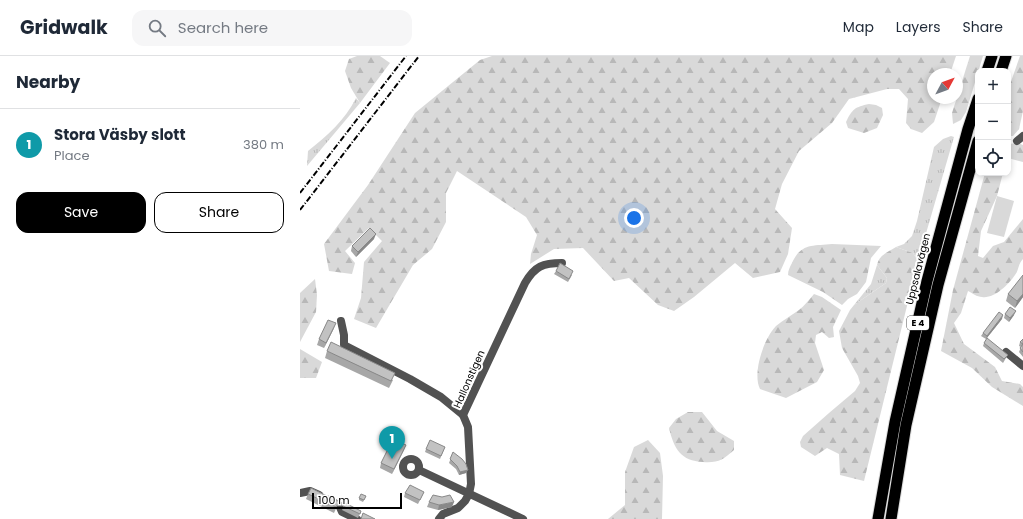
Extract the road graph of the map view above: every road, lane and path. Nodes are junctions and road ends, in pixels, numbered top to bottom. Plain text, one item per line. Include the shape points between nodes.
1 (992, 56) edge
2 (1006, 56) edge
3 (988, 68) edge
4 (1002, 68) edge
5 (976, 104) edge
6 (975, 152) edge
7 (562, 263) edge
8 (340, 321) dead end
9 (1006, 352) edge
10 (1023, 366) edge
11 (463, 414) junction
12 (419, 470) dead end
13 (300, 493) edge
14 (469, 494) junction
15 (357, 519) edge
16 (439, 519) edge
17 (523, 519) edge
18 (878, 519) edge
19 (891, 519) edge

1 - 3 highway
2 - 4 highway
5 - 18 highway, Uppsalavägen / E 4 via 927,280 895,422
6 - 19 highway, E 4 via 936,293 906,425
7 - 11 street, Hallonstigen via 548,263 529,276
8 - 11 street via 344,345 410,379 441,397
9 - 10 street
11 - 14 street, Hallonstigen via 468,427 471,484
12 - 14 street
13 - 15 street via 310,490 339,505 342,512
14 - 16 street via 458,508 443,514
14 - 17 street

